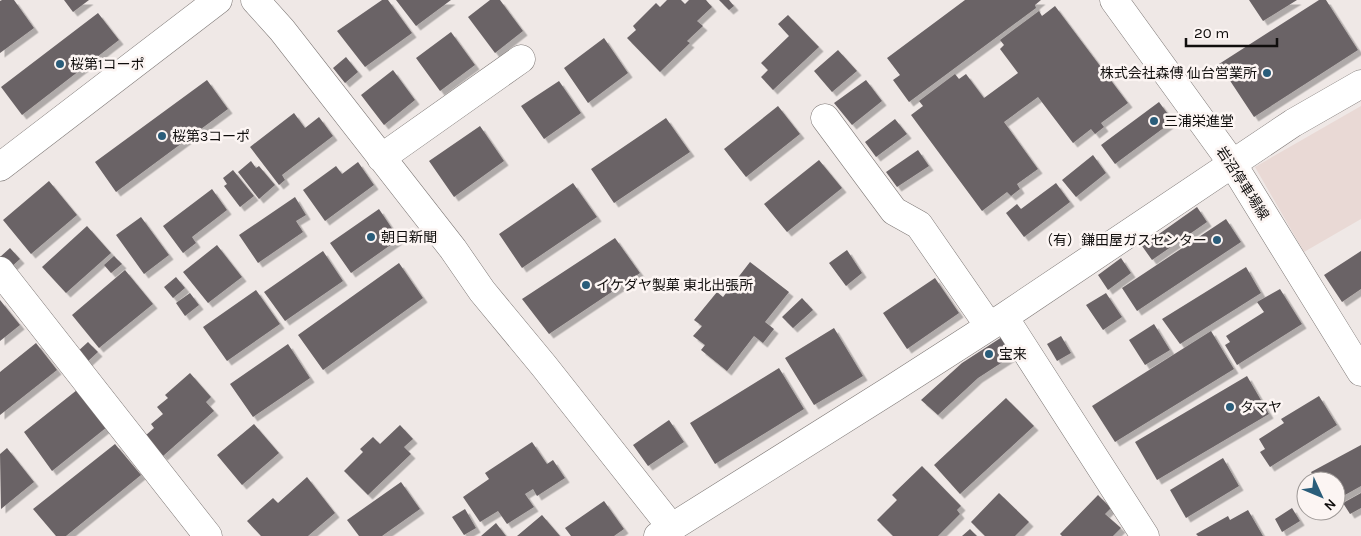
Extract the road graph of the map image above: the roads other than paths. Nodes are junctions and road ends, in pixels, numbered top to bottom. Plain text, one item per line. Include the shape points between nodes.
1 (218, 0) edge
2 (255, 0) edge
3 (1114, 0) edge
4 (521, 59) dead end
5 (1361, 84) edge
6 (825, 118) dead end
7 (381, 158) junction
8 (1232, 163) junction
9 (0, 167) edge
10 (0, 271) edge
11 (997, 322) junction
12 (1361, 372) edge
13 (665, 532) edge
14 (208, 536) edge
15 (1145, 536) edge

1 - 9 street
2 - 7 street
3 - 8 street, 岩沼停車場線
4 - 7 street
5 - 8 street via 1292,123
6 - 11 street via 894,211 919,225
7 - 13 street via 482,291 544,366
8 - 11 street
8 - 12 street, 岩沼停車場線
10 - 14 street
11 - 13 street
11 - 15 street

